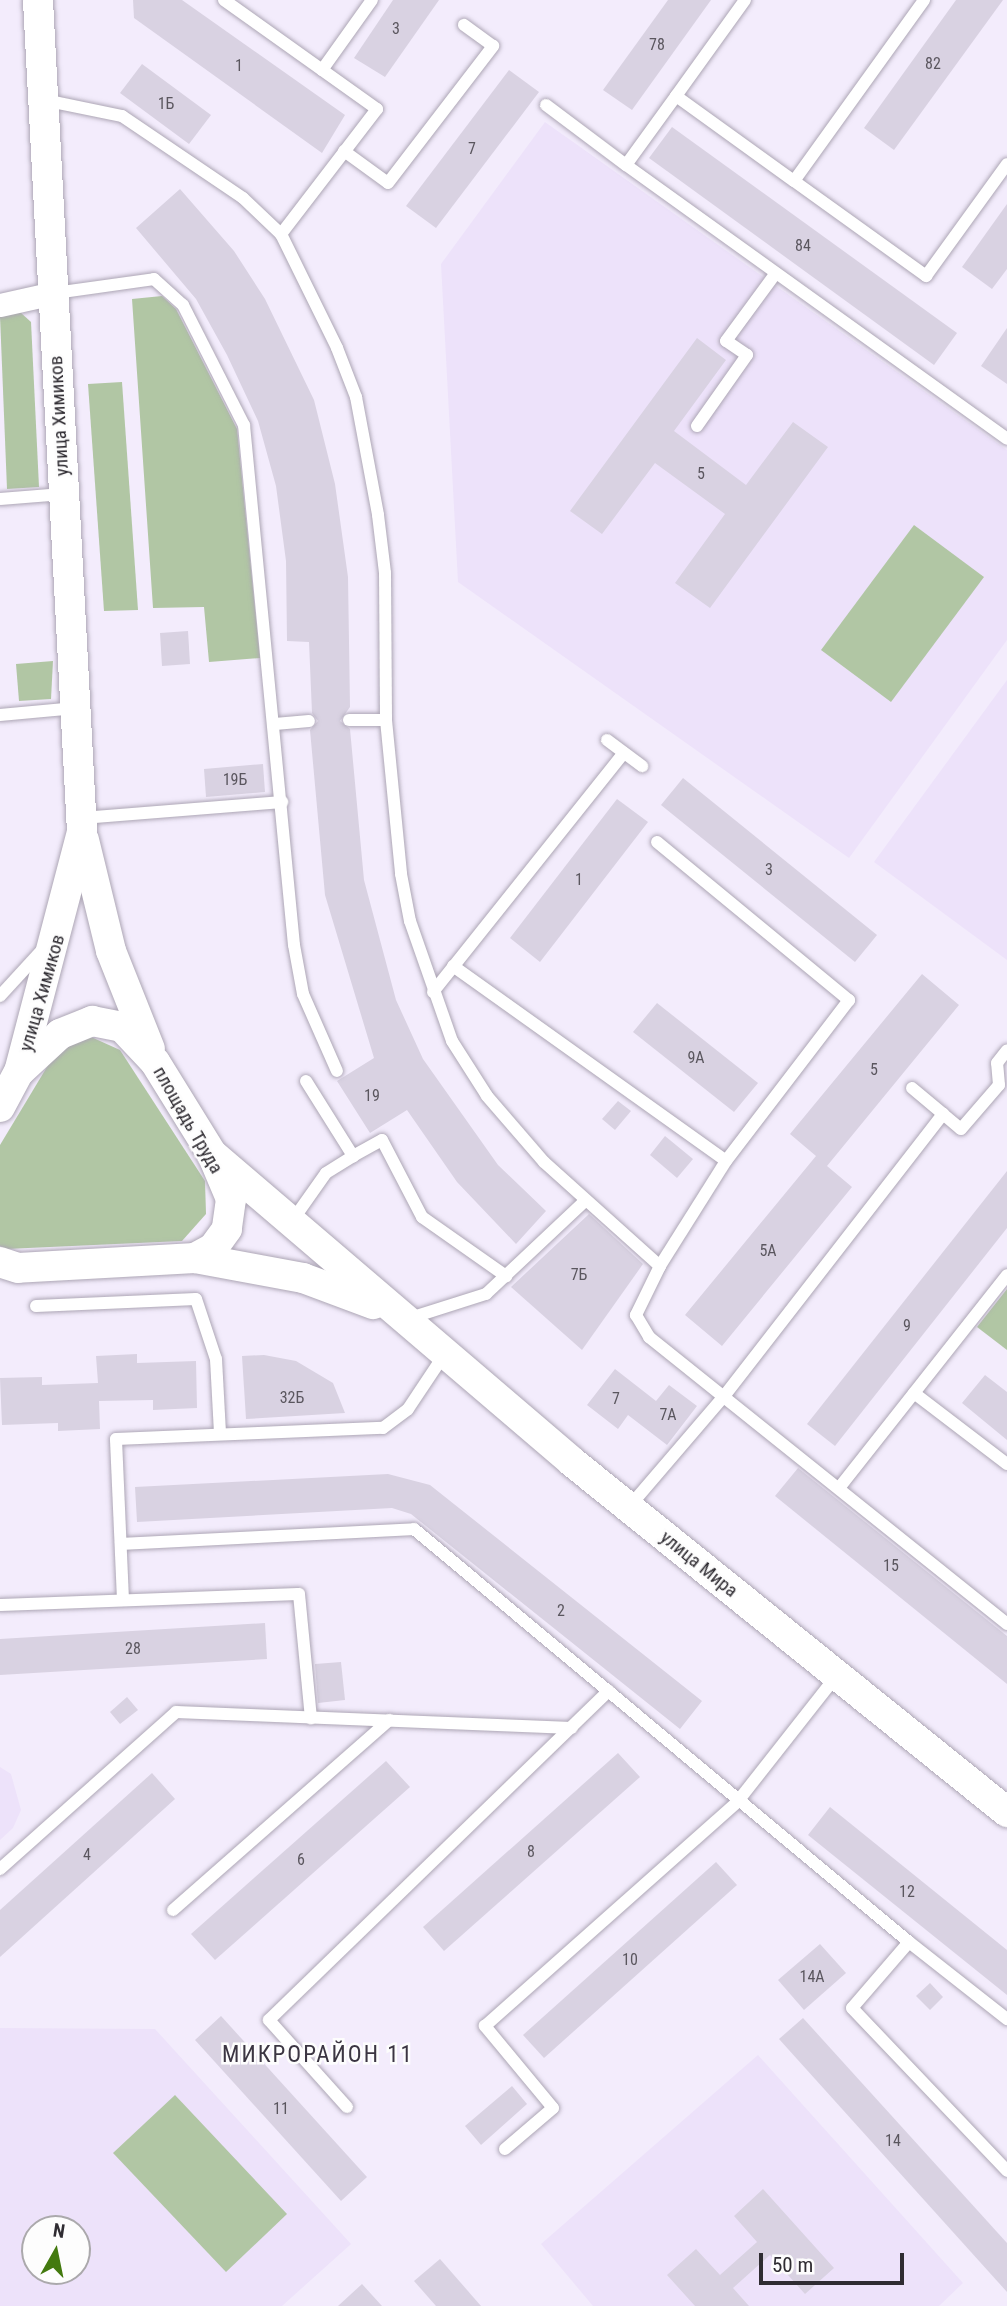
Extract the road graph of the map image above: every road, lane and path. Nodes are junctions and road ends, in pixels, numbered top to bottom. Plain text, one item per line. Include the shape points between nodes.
1 (38, 0) edge
2 (224, 0) edge
3 (372, 0) edge
4 (745, 0) edge
5 (925, 0) edge
6 (464, 25) dead end
7 (322, 70) junction
8 (676, 96) junction
9 (43, 100) junction
10 (546, 105) dead end
11 (344, 151) junction
12 (1007, 164) edge
13 (626, 165) junction
14 (794, 181) junction
15 (281, 234) junction
16 (776, 273) junction
17 (54, 293) junction
18 (0, 305) edge
19 (697, 426) dead end
20 (1007, 439) edge
21 (63, 494) junction
22 (0, 499) edge
23 (76, 708) junction
24 (0, 715) edge
25 (349, 720) dead end
26 (386, 720) junction
27 (309, 721) dead end
28 (275, 724) junction
29 (607, 740) dead end
30 (624, 753) junction
31 (642, 766) dead end
32 (282, 802) junction
33 (82, 825) junction
34 (657, 842) dead end
35 (60, 931) junction
36 (453, 966) junction
37 (433, 992) junction
38 (0, 996) edge
39 (1007, 1050) edge
40 (155, 1062) junction
41 (337, 1071) dead end
42 (19, 1072) junction
43 (306, 1081) dead end
44 (912, 1088) dead end
45 (0, 1107) edge
46 (943, 1114) junction
47 (212, 1154) junction
48 (353, 1156) junction
49 (726, 1161) junction
50 (586, 1200) junction
51 (290, 1224) junction
52 (195, 1258) junction
53 (660, 1266) junction
54 (6, 1267) edge
55 (1007, 1275) edge
56 (506, 1276) junction
57 (36, 1306) dead end
58 (398, 1316) junction
59 (444, 1355) junction
60 (914, 1393) junction
61 (725, 1395) junction
62 (220, 1433) junction
63 (1007, 1464) edge
64 (839, 1488) junction
65 (628, 1507) junction
66 (121, 1544) junction
67 (123, 1600) junction
68 (0, 1605) edge
69 (1007, 1623) edge
70 (837, 1675) junction
71 (609, 1691) junction
72 (311, 1717) junction
73 (389, 1720) junction
74 (572, 1728) junction
75 (738, 1801) junction
76 (1007, 1812) edge
77 (0, 1869) edge
78 (173, 1910) dead end
79 (909, 1942) junction
80 (1007, 2019) edge
81 (347, 2107) dead end
82 (505, 2150) dead end
83 (1007, 2171) edge

1 - 9 street, улица Химиков
2 - 7 lane
3 - 7 lane
4 - 8 lane
5 - 14 lane
6 - 11 lane via 493,46 388,183
7 - 11 lane via 377,109
8 - 13 lane
8 - 14 lane
9 - 15 lane via 122,116 145,128 243,198
9 - 17 street, улица Химиков
10 - 13 lane
11 - 15 lane
12 - 14 lane via 926,276
13 - 16 lane
15 - 26 lane via 337,348 368,452 385,573
16 - 19 lane via 726,341 747,355
16 - 20 lane
17 - 18 street
17 - 21 street, улица Химиков
17 - 28 lane via 154,279 189,317 244,425
21 - 22 lane
21 - 23 street, улица Химиков
23 - 24 lane
23 - 33 street, улица Химиков
25 - 26 lane
26 - 37 lane via 401,874
27 - 28 lane
28 - 32 lane
29 - 30 lane
30 - 31 lane
30 - 36 lane
32 - 33 lane
32 - 41 lane via 303,994
33 - 35 street, улица Химиков
33 - 40 street, улица Химиков via 110,951
34 - 49 lane via 849,1000
35 - 38 lane
35 - 42 street, улица Химиков
36 - 37 lane
36 - 49 lane
37 - 50 lane via 452,1041 487,1096 544,1162
39 - 46 lane via 998,1063 999,1085 961,1129
40 - 42 street, площадь Труда via 122,1027 92,1021 60,1034
40 - 47 street, площадь Труда
42 - 45 street, площадь Труда
43 - 48 lane
44 - 46 lane
46 - 61 lane
47 - 51 street, улица Мира
47 - 52 street, площадь Труда via 231,1199 227,1229 213,1248
48 - 51 lane via 326,1174
48 - 56 lane via 382,1140 422,1217
49 - 53 lane
50 - 53 lane
50 - 56 lane
51 - 58 street, улица Мира
52 - 54 street
52 - 58 street, улица Мира via 303,1278
53 - 61 lane via 636,1315 649,1337
55 - 60 lane
56 - 58 lane via 486,1294
57 - 62 lane via 196,1299 216,1359
58 - 59 street, улица Мира
59 - 62 lane via 408,1409 383,1428
59 - 65 street, улица Мира
60 - 63 lane
60 - 64 lane
61 - 64 lane
61 - 65 lane
62 - 66 lane via 116,1439
64 - 69 lane
65 - 70 street, улица Мира
66 - 67 lane
66 - 71 lane via 414,1530
67 - 68 lane
67 - 72 lane via 299,1594
70 - 75 lane
70 - 76 street, улица Мира
71 - 74 lane
71 - 75 lane
72 - 73 lane
72 - 77 lane via 176,1712
73 - 74 lane
73 - 78 lane
74 - 81 lane via 269,2020
75 - 79 lane
75 - 82 lane via 485,2026 553,2108
79 - 80 lane
79 - 83 lane via 852,2008

